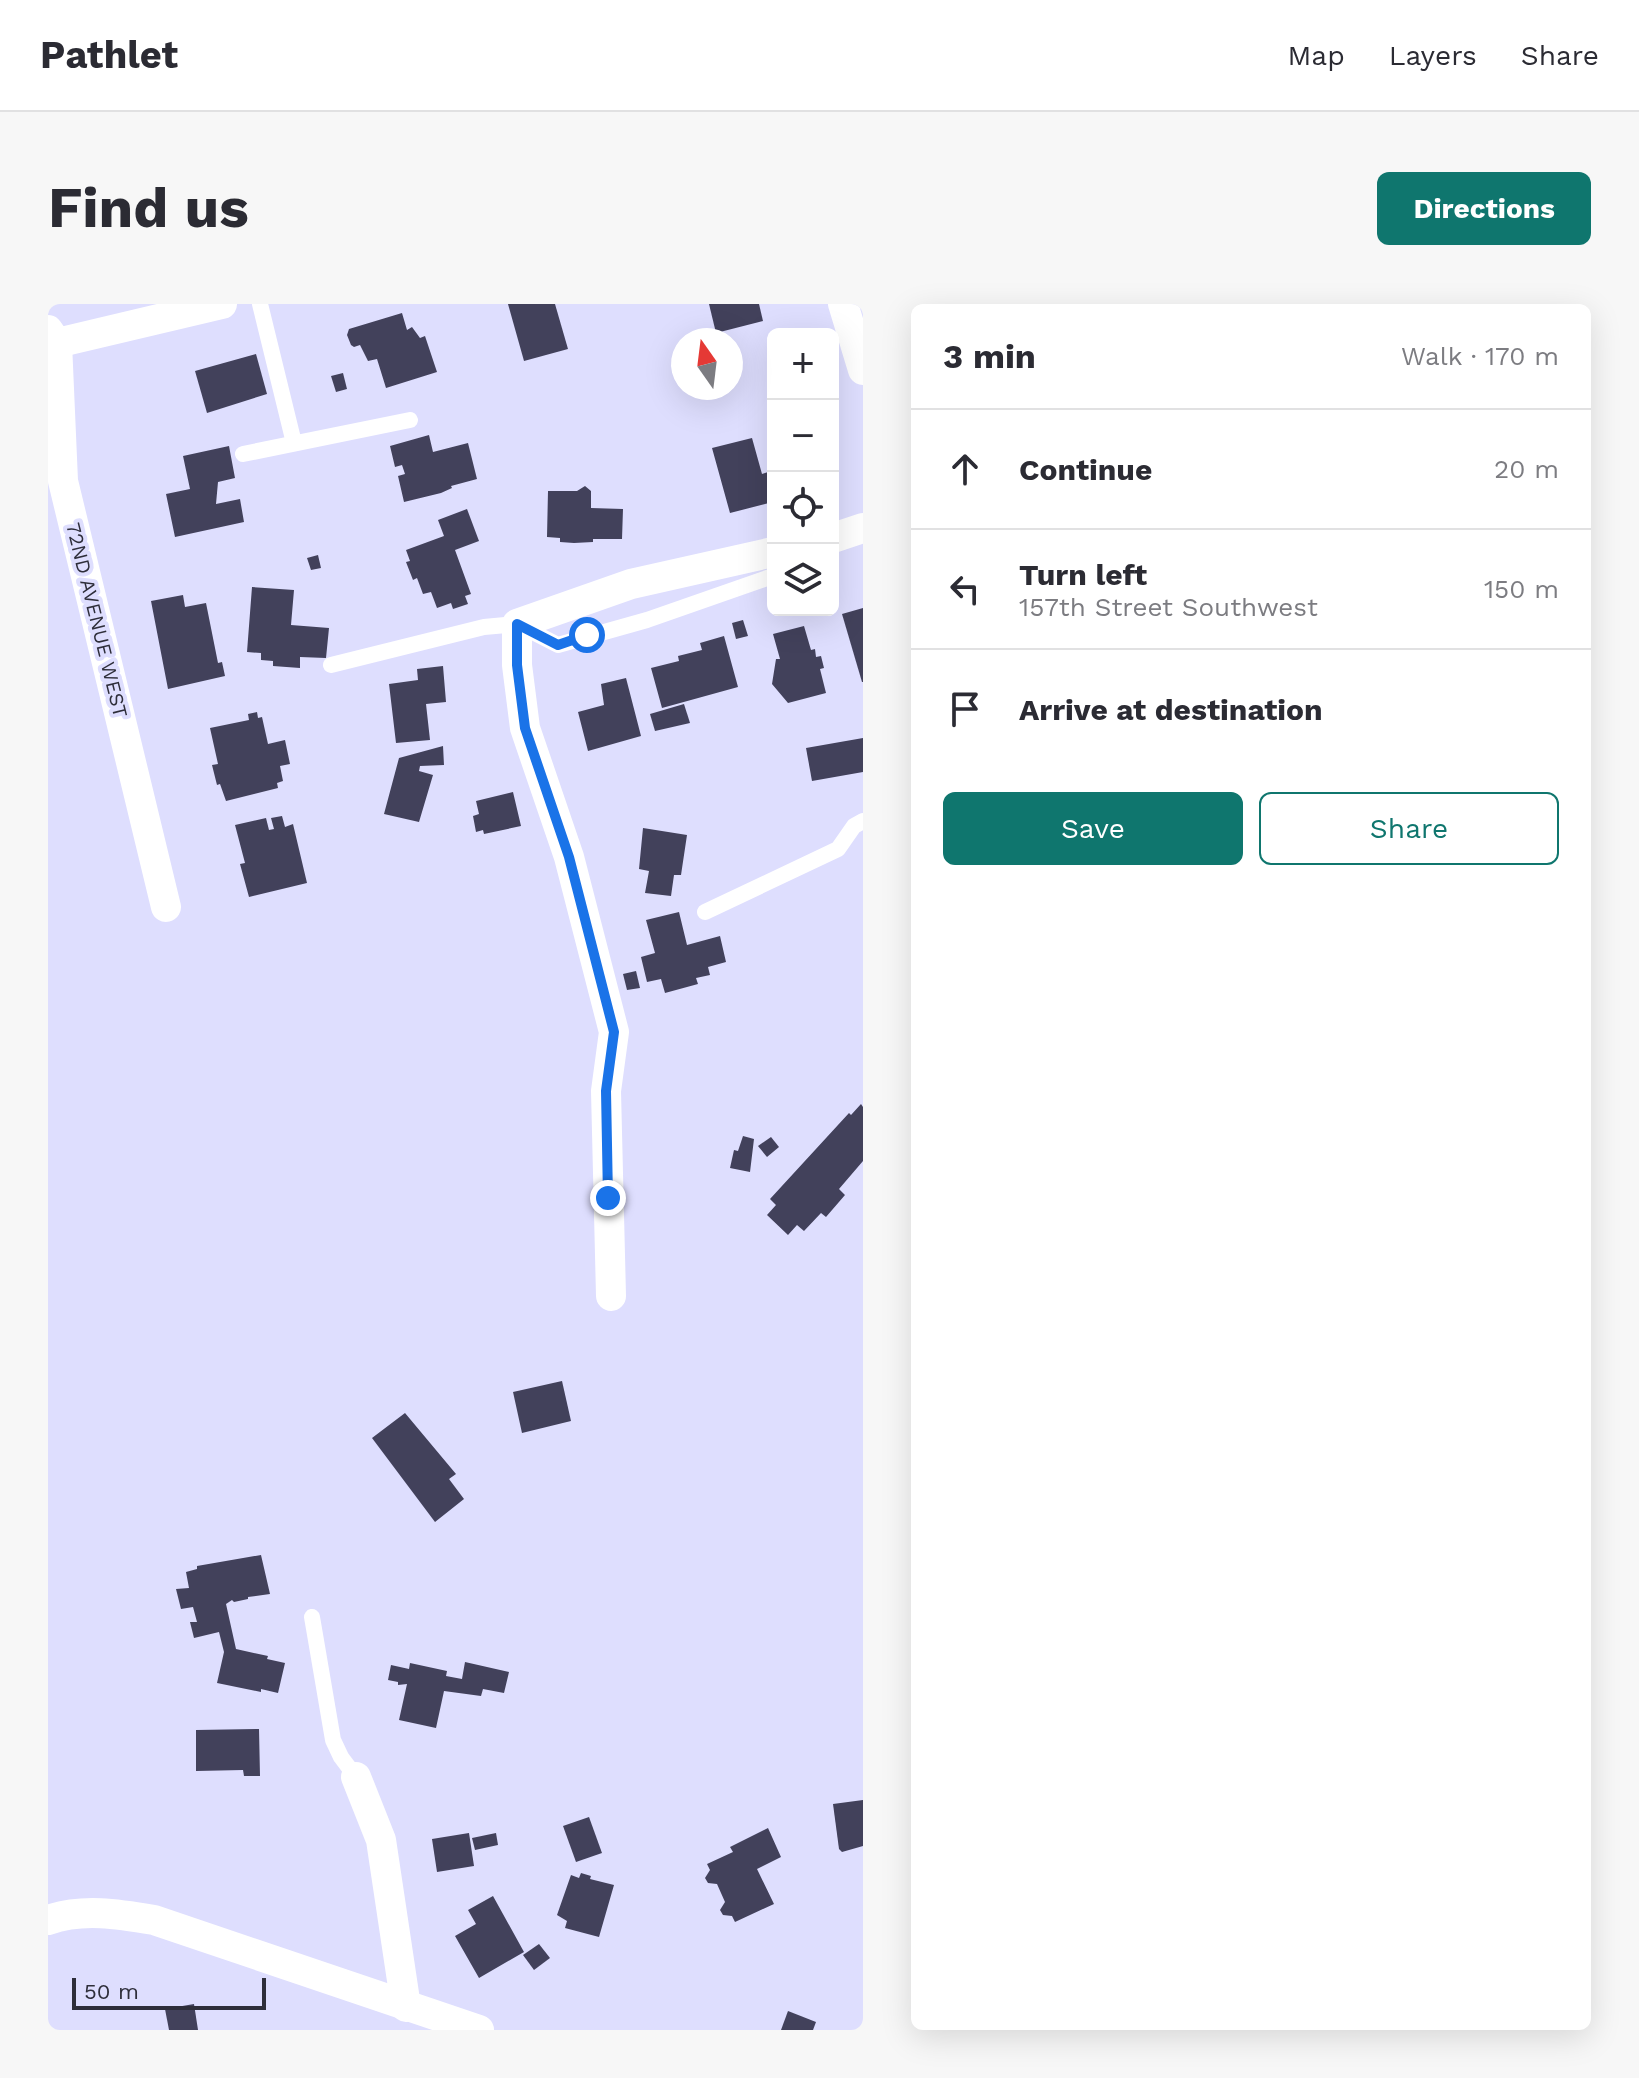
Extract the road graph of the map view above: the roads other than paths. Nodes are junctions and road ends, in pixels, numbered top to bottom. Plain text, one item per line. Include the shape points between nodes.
1 (222, 304) edge
2 (260, 304) edge
3 (843, 304) edge
4 (52, 337) edge
5 (863, 370) edge
6 (410, 420) dead end
7 (294, 443) junction
8 (243, 454) dead end
9 (767, 553) edge
10 (767, 578) edge
11 (517, 624) junction
12 (331, 665) dead end
13 (863, 821) edge
14 (166, 907) dead end
15 (705, 912) dead end
16 (611, 1296) dead end
17 (312, 1617) dead end
18 (356, 1777) joint
19 (48, 1920) edge
20 (406, 2007) junction
21 (479, 2030) edge

1 - 4 street
2 - 7 lane
3 - 5 street
4 - 14 street, 72ND AVENUE WEST via 63,481
6 - 7 lane
7 - 8 lane
9 - 11 street via 631,584
10 - 11 lane via 558,645
11 - 12 lane via 484,627
11 - 16 street via 525,728 569,857 614,1032 606,1091
13 - 15 lane via 838,849
17 - 18 lane via 333,1740
18 - 20 street via 381,1840
19 - 20 street via 66,1914 112,1913 154,1920
20 - 21 street

